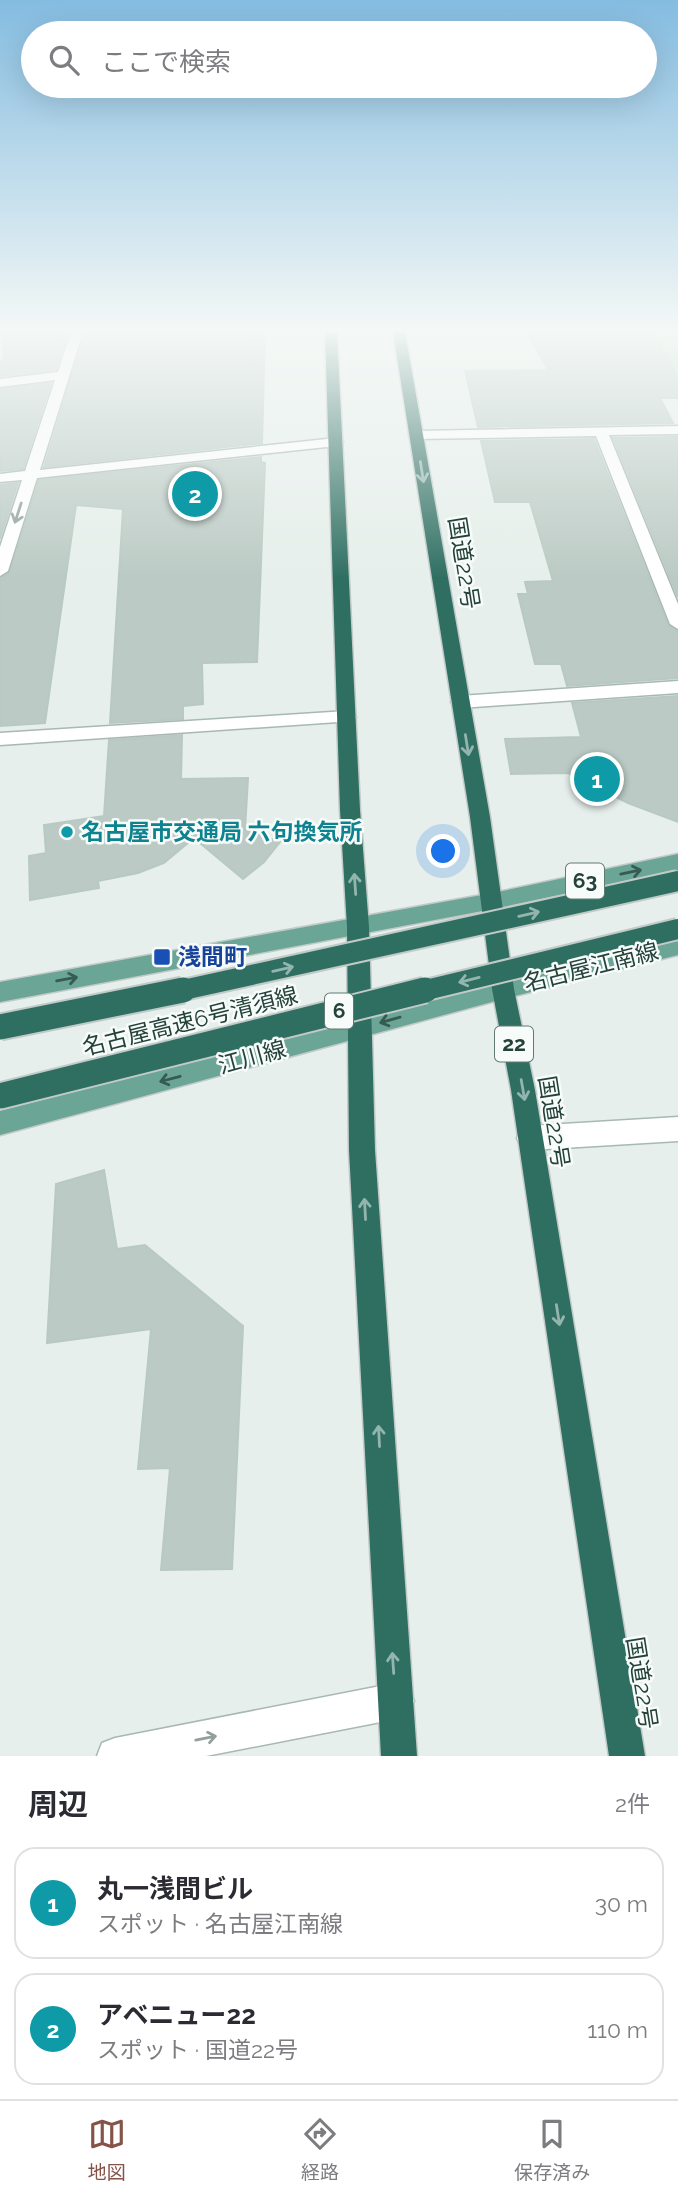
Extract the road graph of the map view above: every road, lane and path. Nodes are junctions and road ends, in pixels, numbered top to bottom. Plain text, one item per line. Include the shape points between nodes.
1 (50, 414) edge
2 (335, 414) edge
3 (413, 414) edge
4 (678, 430) edge
5 (601, 431) junction
6 (416, 435) junction
7 (336, 442) junction
8 (31, 474) junction
9 (0, 478) edge
10 (0, 571) edge
11 (678, 624) edge
12 (678, 687) edge
13 (460, 702) junction
14 (346, 717) junction
15 (0, 739) edge
16 (678, 862) edge
17 (678, 881) edge
18 (493, 901) junction
19 (358, 927) junction
20 (678, 929) edge
21 (678, 946) edge
22 (251, 976) junction
23 (503, 989) junction
24 (0, 992) edge
25 (0, 1027) edge
26 (359, 1029) junction
27 (246, 1033) junction
28 (0, 1035) edge
29 (0, 1087) edge
30 (0, 1096) edge
31 (0, 1123) edge
32 (678, 1129) edge
33 (530, 1138) junction
34 (396, 1701) junction
35 (115, 1756) edge
36 (399, 1756) edge
37 (627, 1756) edge

1 - 8 street
2 - 7 highway
3 - 6 highway, 国道22号 / 22
4 - 5 street
5 - 6 street
5 - 11 street
6 -> 13 highway, 国道22号 / 22
7 - 8 street
7 - 14 highway
8 - 9 street
8 -> 10 street
12 - 13 street
13 -> 18 highway, 国道22号 / 22
14 - 15 street
19 -> 14 highway
18 -> 16 main road, 63
22 -> 17 highway, 名古屋高速6号清須線 / 6, bridge
18 - 19 main road
18 - 23 highway, 国道22号 / 22
24 -> 19 main road
19 - 26 highway
20 -> 27 highway, 名古屋高速6号清須線 / 6, bridge
21 - 23 main road, 名古屋江南線
22 - 25 highway, 名古屋高速6号清須線 / 6, bridge
22 - 28 highway, bridge
23 -> 26 main road, 江川線
23 -> 33 highway, 国道22号 / 22
26 -> 31 main road, 江川線
34 -> 26 highway via 362,1164
27 - 29 highway, bridge
27 - 30 highway, 名古屋高速6号清須線 / 6, bridge
32 - 33 street
33 -> 37 highway, 国道22号 / 22
35 -> 34 street
34 - 36 highway

